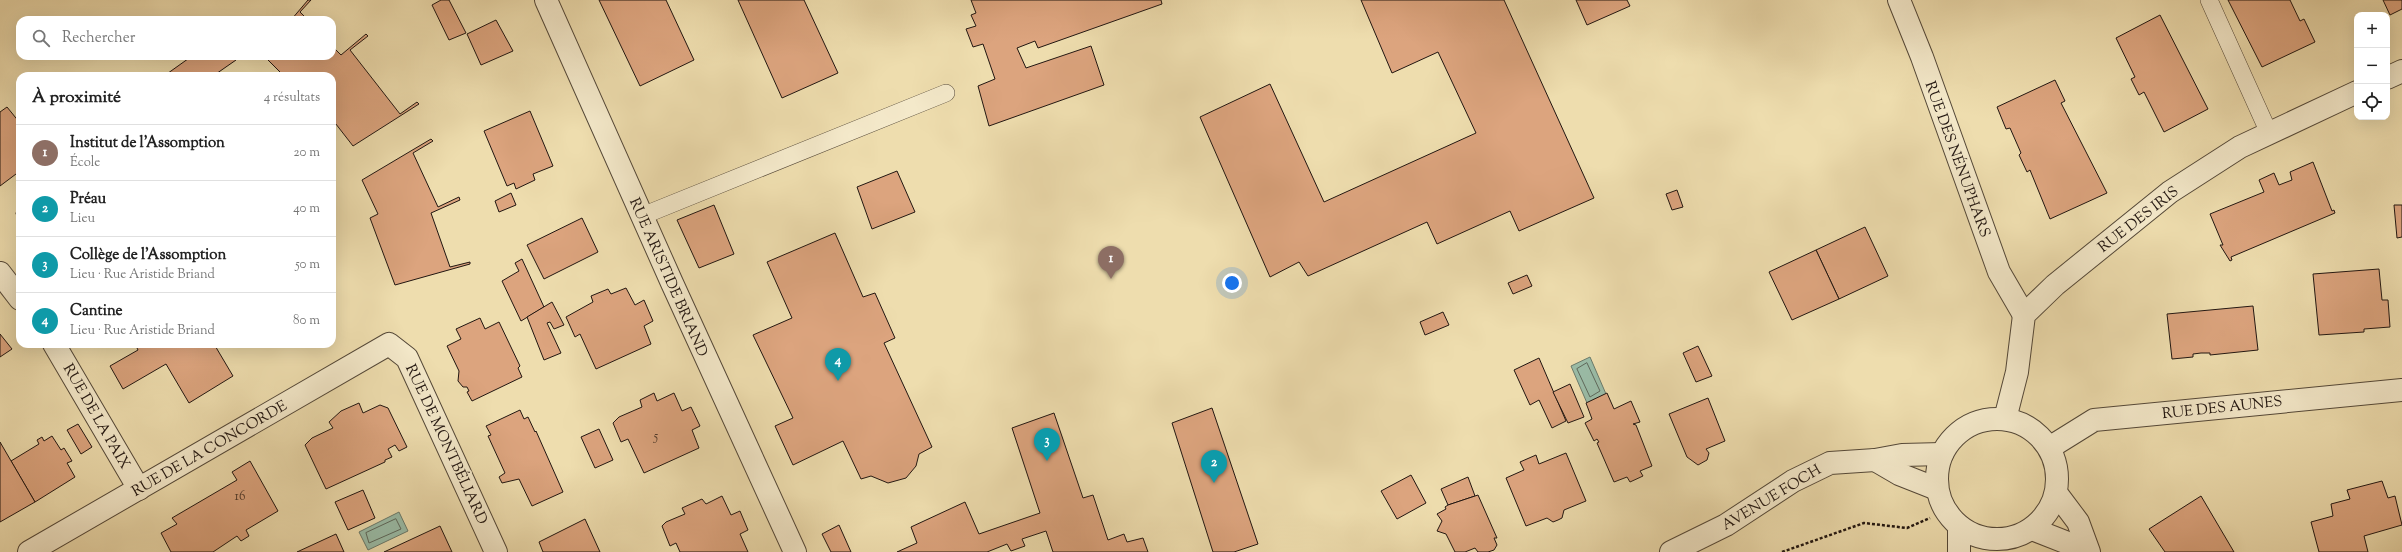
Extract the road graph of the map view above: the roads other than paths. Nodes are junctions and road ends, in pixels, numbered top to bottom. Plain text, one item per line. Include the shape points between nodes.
1 (546, 0) edge
2 (1899, 0) edge
3 (2209, 0) edge
4 (2402, 71) edge
5 (2390, 77) edge
6 (946, 93) dead end
7 (2354, 93) edge
8 (2269, 133) junction
9 (642, 216) junction
10 (0, 273) edge
11 (16, 294) edge
12 (2024, 315) junction
13 (389, 344) joint
14 (56, 348) edge
15 (2402, 390) edge
16 (2005, 419) junction
17 (2049, 448) junction
18 (1942, 454) junction
19 (1875, 460) junction
20 (139, 489) junction
21 (1937, 489) junction
22 (2057, 494) junction
23 (1959, 527) junction
24 (2032, 529) junction
25 (1992, 546) edge
26 (29, 552) edge
27 (496, 552) edge
28 (795, 552) edge
29 (1671, 552) edge
30 (1959, 552) edge
31 (2088, 552) edge

1 - 9 street, RUE ARISTIDE BRIAND
2 - 12 street, RUE DES NÉNUPHARS via 1920,50 1999,272
3 - 8 lane
4 - 5 street
6 - 9 lane
7 - 8 street, RUE DES IRIS
8 - 12 street, RUE DES IRIS via 2240,147 2170,192 2055,285
9 - 28 street, RUE ARISTIDE BRIAND
10 - 11 street
12 - 16 street via 2017,372
13 - 20 street, RUE DE LA CONCORDE
13 - 27 street, RUE DE MONTBÉLIARD via 407,358
14 - 20 street, RUE DE LA PAIX
15 - 17 street, RUE DES AUNES via 2094,420
16 - 17 street via 2030,428
16 - 18 street via 1980,421 1957,433
17 - 22 street via 2057,470
18 - 19 street, AVENUE FOCH via 1902,455
18 - 21 street
19 - 21 street via 1899,474
19 - 29 street, AVENUE FOCH via 1830,463 1793,481 1726,525
20 - 26 street, RUE DE LA CONCORDE
21 - 23 street via 1945,511
22 - 24 street
22 - 31 street via 2078,522
23 - 25 street
23 - 30 street
24 - 25 street
24 - 31 street

